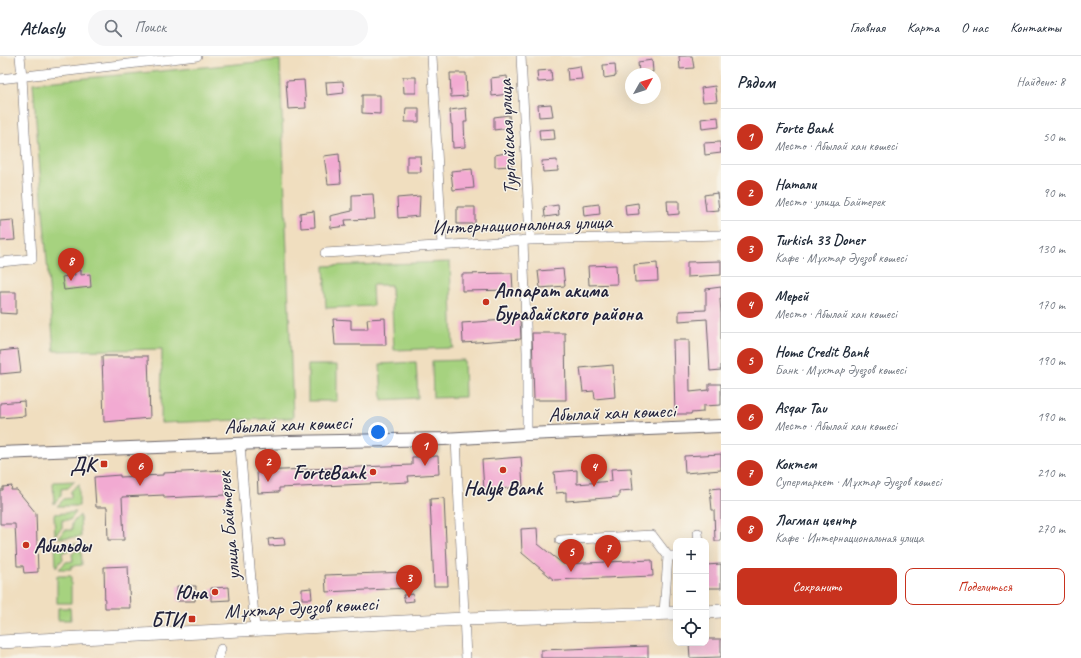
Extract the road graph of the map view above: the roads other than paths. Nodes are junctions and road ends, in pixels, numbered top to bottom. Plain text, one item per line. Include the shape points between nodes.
1 (20, 56) edge
2 (197, 56) edge
3 (432, 56) edge
4 (521, 56) edge
5 (22, 77) junction
6 (0, 79) edge
7 (721, 235) edge
8 (527, 240) junction
9 (442, 244) junction
10 (325, 252) dead end
11 (0, 262) edge
12 (721, 426) edge
13 (527, 434) junction
14 (456, 438) junction
15 (240, 445) junction
16 (0, 453) edge
17 (560, 540) dead end
18 (672, 556) edge
19 (721, 611) edge
20 (709, 612) edge
21 (670, 613) edge
22 (464, 619) junction
23 (255, 629) junction
24 (0, 642) edge
25 (466, 658) edge

1 - 5 street
2 - 5 street
3 - 9 street
4 - 8 street, Тургайская улица
5 - 6 street
5 - 11 street via 32,259
7 - 8 street, Интернациональная улица
8 - 9 street, Интернациональная улица
8 - 13 street, Тургайская улица
9 - 10 street, Интернациональная улица
12 - 13 street, Абылай хан көшесі
13 - 14 street, Абылай хан көшесі
14 - 15 street, Абылай хан көшесі
14 - 22 street
15 - 16 street, Абылай хан көшесі
15 - 23 street, улица Байтерек
17 - 18 street via 652,535
18 - 21 street
19 - 20 main road
21 - 22 main road, Мұхтар Әуезов көшесі
22 - 23 main road, Мұхтар Әуезов көшесі
22 - 25 street
23 - 24 main road, Мұхтар Әуезов көшесі

